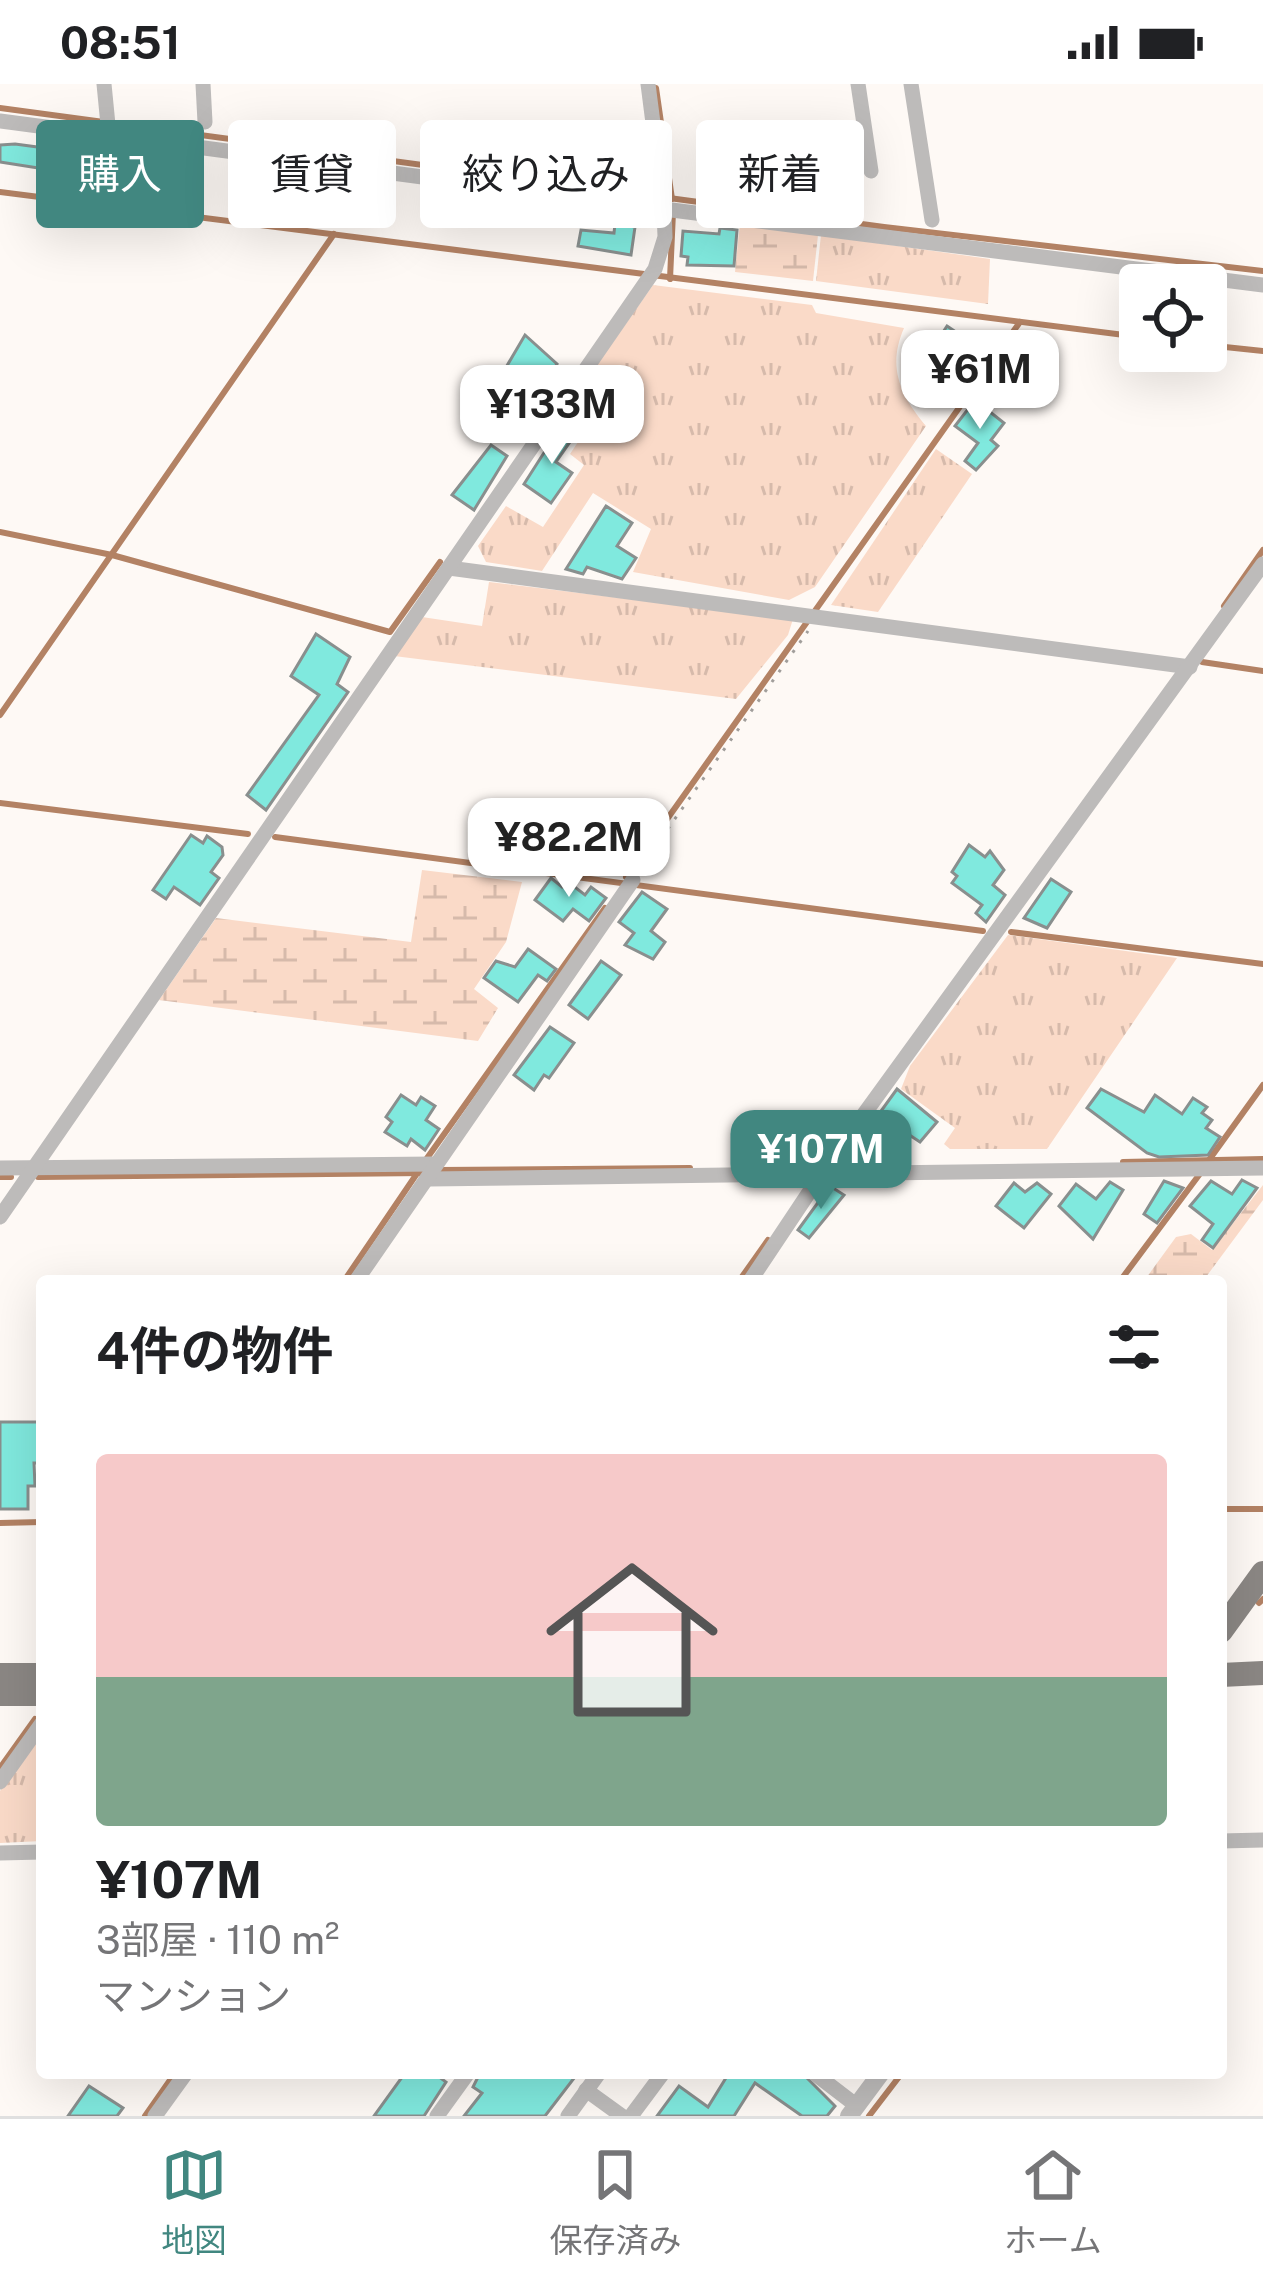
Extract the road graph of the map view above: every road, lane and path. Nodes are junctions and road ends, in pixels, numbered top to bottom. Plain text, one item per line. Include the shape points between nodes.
1 (104, 84) edge
2 (203, 84) edge
3 (648, 84) edge
4 (858, 84) edge
5 (911, 84) edge
6 (108, 120) edge
7 (654, 120) edge
8 (0, 121) edge
9 (36, 122) edge
10 (205, 122) dead end
11 (204, 138) edge
12 (420, 169) edge
13 (871, 172) dead end
14 (672, 204) edge
15 (932, 220) dead end
16 (666, 228) edge
17 (1263, 285) edge
18 (1263, 564) edge
19 (449, 568) junction
20 (814, 617) junction
21 (1184, 666) junction
22 (630, 883) joint
23 (0, 1168) edge
24 (34, 1168) junction
25 (1263, 1168) edge
26 (429, 1169) junction
27 (822, 1172) junction
28 (0, 1216) edge
29 (360, 1275) edge
30 (754, 1275) edge
31 (1263, 1573) edge
32 (1227, 1623) edge
33 (1263, 1672) edge
34 (36, 1675) edge
35 (1227, 1675) edge
36 (0, 1676) edge
37 (0, 1694) edge
38 (36, 1694) edge
39 (36, 1731) edge
40 (0, 1782) edge
41 (1263, 1840) edge
42 (1227, 1841) edge
43 (0, 1852) edge
44 (36, 1852) edge
45 (181, 2079) edge
46 (464, 2079) edge
47 (594, 2079) edge
48 (659, 2079) edge
49 (820, 2079) edge
50 (877, 2079) edge
51 (586, 2090) junction
52 (853, 2111) edge
53 (155, 2116) edge
54 (436, 2116) edge
55 (568, 2116) edge
56 (622, 2116) edge
57 (631, 2116) edge

1 - 6 street
2 - 10 street
3 - 7 street
4 - 13 street
5 - 15 street
8 - 9 street
11 - 12 street
14 - 17 street
16 - 19 street via 655,269
18 - 21 street
19 - 20 street
19 - 24 street
20 - 21 street
20 - 22 path
21 - 27 street
22 - 26 street
23 - 24 street
24 - 26 street
24 - 28 street
25 - 27 street
26 - 27 street
26 - 29 street
27 - 30 street
31 - 32 main road
33 - 35 main road
34 - 36 main road
37 - 38 main road
39 - 40 street
41 - 42 street
43 - 44 street
45 - 53 street
46 - 54 street
47 - 51 street
48 - 57 street
49 - 52 street
50 - 52 street
51 - 55 street
51 - 56 street

